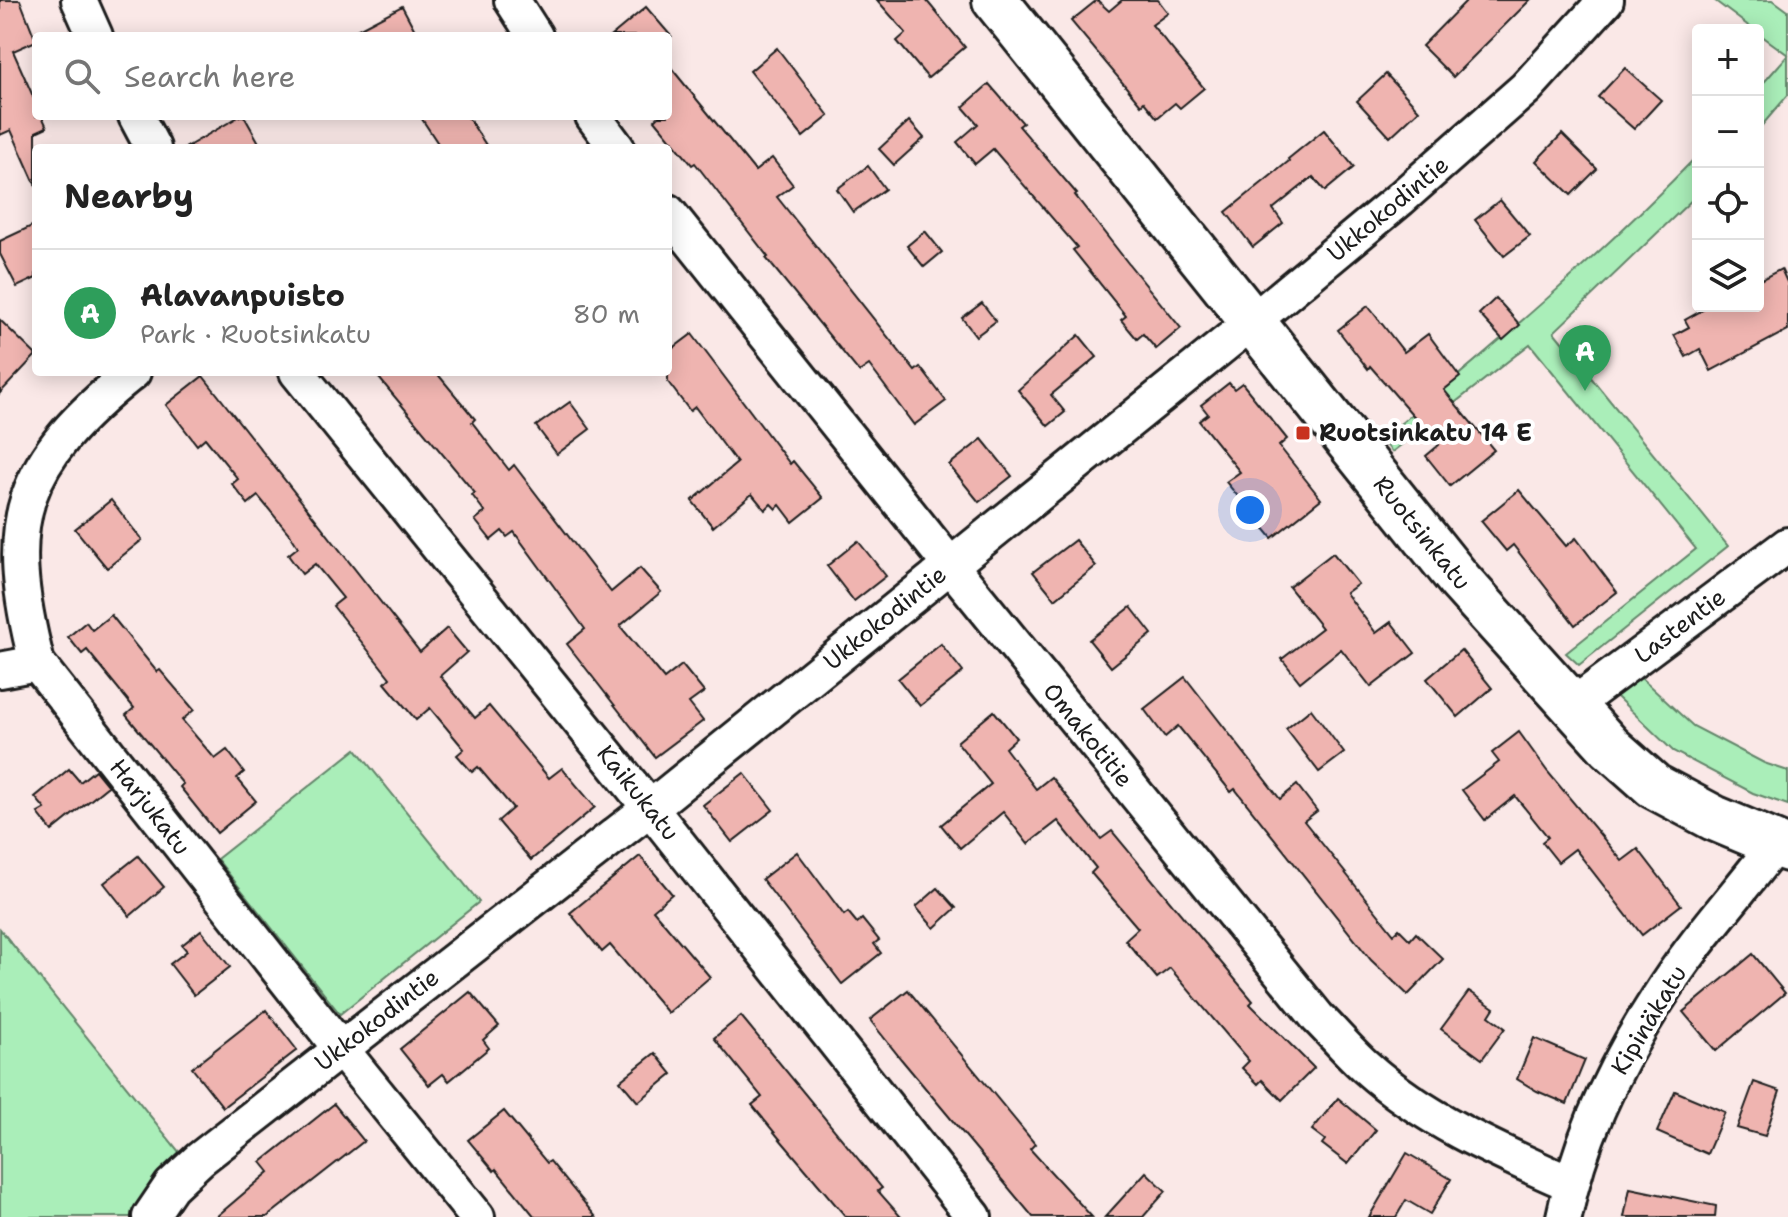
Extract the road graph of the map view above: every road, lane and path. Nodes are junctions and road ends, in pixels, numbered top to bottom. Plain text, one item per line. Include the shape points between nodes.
1 (79, 0) edge
2 (512, 0) edge
3 (995, 0) edge
4 (1606, 0) edge
5 (93, 32) edge
6 (532, 32) edge
7 (138, 120) edge
8 (596, 120) edge
9 (151, 144) edge
10 (614, 144) edge
11 (672, 217) edge
12 (1252, 322) junction
13 (128, 376) edge
14 (300, 376) edge
15 (1788, 545) edge
16 (950, 565) junction
17 (37, 663) junction
18 (0, 670) edge
19 (1572, 706) junction
20 (650, 808) junction
21 (1782, 847) edge
22 (340, 1048) junction
23 (1571, 1184) junction
24 (150, 1217) edge
25 (477, 1217) edge
26 (974, 1217) edge
27 (1564, 1217) edge

1 - 5 street
2 - 6 street
3 - 12 street, Ruotsinkatu
4 - 12 street, Ukkokodintie via 1526,88
7 - 9 street
8 - 10 street
11 - 16 street, Omakotitie
12 - 16 street, Ukkokodintie
12 - 19 street, Ruotsinkatu via 1460,581
13 - 17 street, Harjukatu via 50,446 21,493 12,521 17,601
14 - 20 street, Kaikukatu
15 - 19 street, Lastentie
16 - 20 street, Ukkokodintie
16 - 23 street, Omakotitie via 1318,1018 1367,1067 1434,1116 1495,1151
17 - 18 street
17 - 22 street, Harjukatu
19 - 21 street, Ruotsinkatu via 1654,786
20 - 22 street, Ukkokodintie
20 - 26 street, Kaikukatu
21 - 23 street, Kipinäkatu via 1690,954 1651,1010 1606,1093
22 - 24 street, Ukkokodintie via 200,1159 171,1186
22 - 25 street, Harjukatu
23 - 27 street, Kipinäkatu

